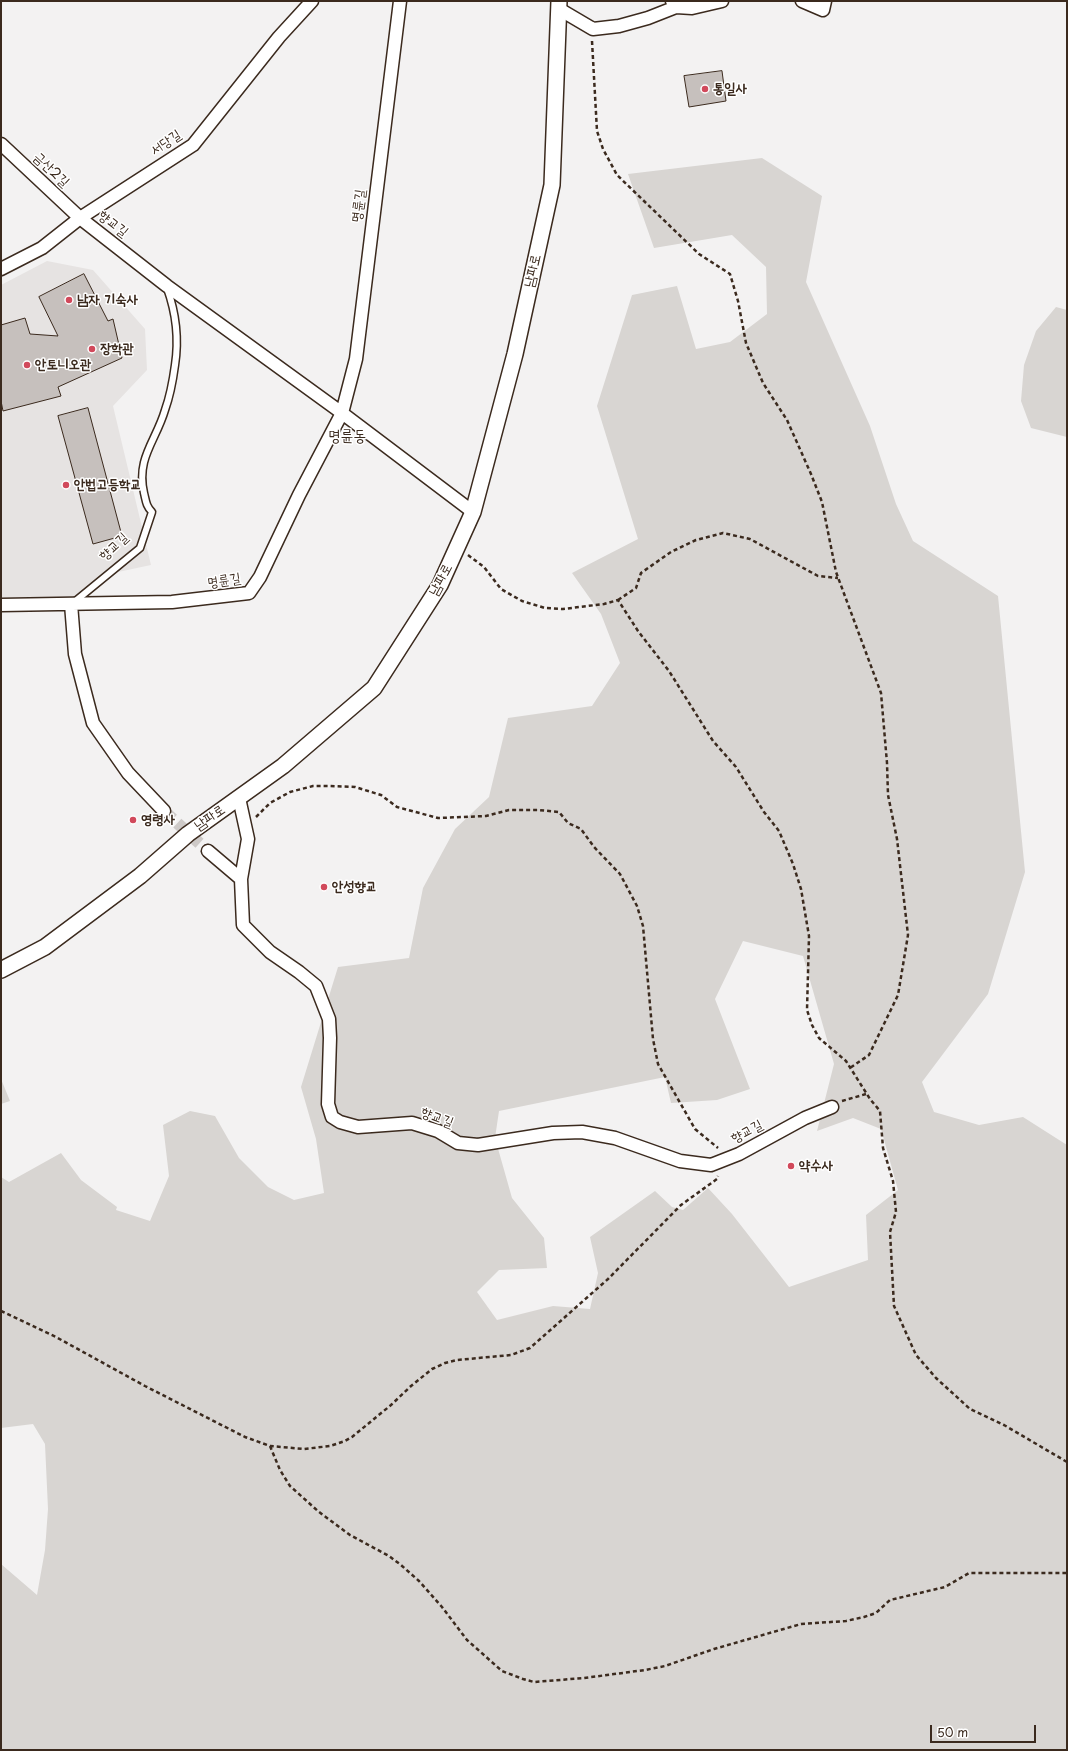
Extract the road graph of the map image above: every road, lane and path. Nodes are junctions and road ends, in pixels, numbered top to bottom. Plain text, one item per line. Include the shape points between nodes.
1 (312, 1) edge
2 (400, 1) edge
3 (722, 1) edge
4 (802, 1) edge
5 (825, 1) edge
6 (674, 4) edge
7 (559, 5) edge
8 (593, 28) junction
9 (1, 144) edge
10 (80, 218) junction
11 (1, 269) edge
12 (166, 286) junction
13 (342, 413) junction
14 (473, 512) junction
15 (457, 547) junction
16 (838, 578) junction
17 (618, 600) junction
18 (72, 604) junction
19 (1, 605) edge
20 (239, 798) junction
21 (164, 811) tunnel mouth
22 (245, 826) junction
23 (208, 850) tunnel mouth
24 (241, 879) junction
25 (1, 970) edge
26 (850, 1068) junction
27 (866, 1094) junction
28 (832, 1107) joint
29 (739, 1154) junction
30 (726, 1159) junction
31 (1, 1311) edge
32 (270, 1446) junction
33 (1067, 1462) edge
34 (1067, 1574) edge

1 - 10 street, 서당길 via 279,36 193,145
2 - 13 street, 명륜길 via 356,359
3 - 6 street via 692,8
4 - 5 street via 823,10
6 - 8 street via 648,18 619,26
7 - 8 street
7 - 14 street, 남파로 via 552,185 515,354
8 - 16 path via 591,51 597,131 604,149 617,175 664,222 699,254 730,274 746,344 763,383 787,420 822,502
9 - 10 street, 금산2길
10 - 11 street, 서당길 via 42,248
10 - 12 street, 향교길
12 - 13 street
12 - 18 lane, 향교길 via 172,302 177,337 175,365 165,410 143,462 142,483 147,506 152,512 140,548
13 - 14 street
13 - 18 street, 명륜길 via 260,577 249,593 172,602
14 - 15 street, 남파로
15 - 17 path via 484,567 501,589 522,601 545,608 563,608
15 - 20 street, 남파로 via 440,585 374,688 283,766
16 - 17 path via 818,576 750,539 723,534 696,540 671,552 641,573 636,588
16 - 26 path via 881,693 888,795 897,839 908,935 898,995 868,1055
17 - 26 path via 669,671 713,741 736,767 779,831 801,889 810,936 807,1010 819,1038 846,1061
18 - 19 street, 명륜길
18 - 21 street via 75,654 93,723 128,773
20 - 22 street, 향교길
20 - 25 street, 남파로 via 188,834 140,876 44,947
22 - 24 street, 향교길 via 248,839
22 - 29 path via 270,803 290,792 312,786 355,787 381,795 397,807 438,818 486,816 509,810 558,812 568,823 582,829 620,874 637,906 643,926 653,1039 658,1064 695,1129 723,1152
23 - 24 street
24 - 30 street, 향교길 via 243,925 270,952 316,986 328,1019 330,1038 328,1104 332,1116 340,1122 358,1127 412,1123 438,1131 458,1143 478,1145 552,1133 582,1132 615,1138 680,1161 711,1165
26 - 27 path
27 - 28 path
27 - 33 path via 880,1111 883,1148 893,1181 896,1212 890,1232 894,1306 916,1355 936,1378 970,1409 1004,1424
28 - 29 street, 향교길 via 805,1118
29 - 30 street, 향교길
30 - 32 path via 717,1179 681,1205 608,1279 530,1348 511,1355 457,1360 432,1369 345,1441 330,1446 304,1449
31 - 32 path via 56,1337 222,1427
32 - 34 path via 290,1486 350,1535 401,1565 438,1602 467,1640 502,1671 534,1682 584,1678 665,1666 801,1624 864,1617 876,1613 890,1600 944,1587 969,1573

